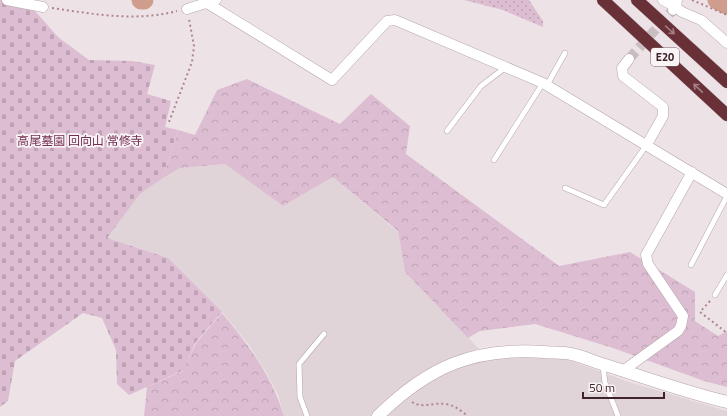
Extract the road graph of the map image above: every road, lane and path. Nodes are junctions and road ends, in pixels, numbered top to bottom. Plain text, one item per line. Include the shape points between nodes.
1 (7, 0) edge
2 (604, 0) edge
3 (663, 0) edge
4 (692, 0) edge
5 (205, 2) edge
6 (639, 2) edge
7 (675, 6) edge
8 (44, 7) joint
9 (187, 9) junction
10 (727, 15) edge
11 (727, 43) edge
12 (565, 53) dead end
13 (629, 59) tunnel mouth
14 (507, 66) junction
15 (727, 82) edge
16 (545, 84) junction
17 (727, 115) edge
18 (169, 122) dead end
19 (447, 131) dead end
20 (646, 146) junction
21 (494, 160) dead end
22 (692, 172) junction
23 (565, 188) dead end
24 (727, 195) edge
25 (691, 265) dead end
26 (727, 275) edge
27 (715, 295) joint
28 (727, 333) edge
29 (324, 334) dead end
30 (603, 364) junction
31 (624, 370) junction
32 (403, 393) junction
33 (727, 402) edge
34 (307, 416) edge
35 (378, 416) edge
36 (468, 416) edge
37 (618, 416) edge

1 - 8 street
17 -> 2 highway, E20
3 - 7 street
4 - 10 path
5 - 9 street
5 - 14 street via 332,80 387,21 395,20
6 -> 15 highway, E20
7 - 11 street via 701,20
8 - 9 path via 127,17 156,16
9 - 18 path via 193,36 192,62
12 - 16 lane
13 - 20 street via 622,68 623,76 663,107 664,116
14 - 16 street
14 - 19 lane via 481,86
16 - 20 street
16 - 21 lane
20 - 22 street
20 - 23 lane via 604,205
22 - 24 street
22 - 31 street via 646,255 648,264 683,316 681,326 678,331
24 - 25 lane
26 - 27 lane
27 - 28 path via 700,312
29 - 34 lane via 299,364 300,397
30 - 31 street
30 - 32 street via 571,354 497,352 446,365
30 - 37 lane via 605,384
31 - 33 street via 686,392
32 - 35 street
32 - 36 path via 415,404 451,405

